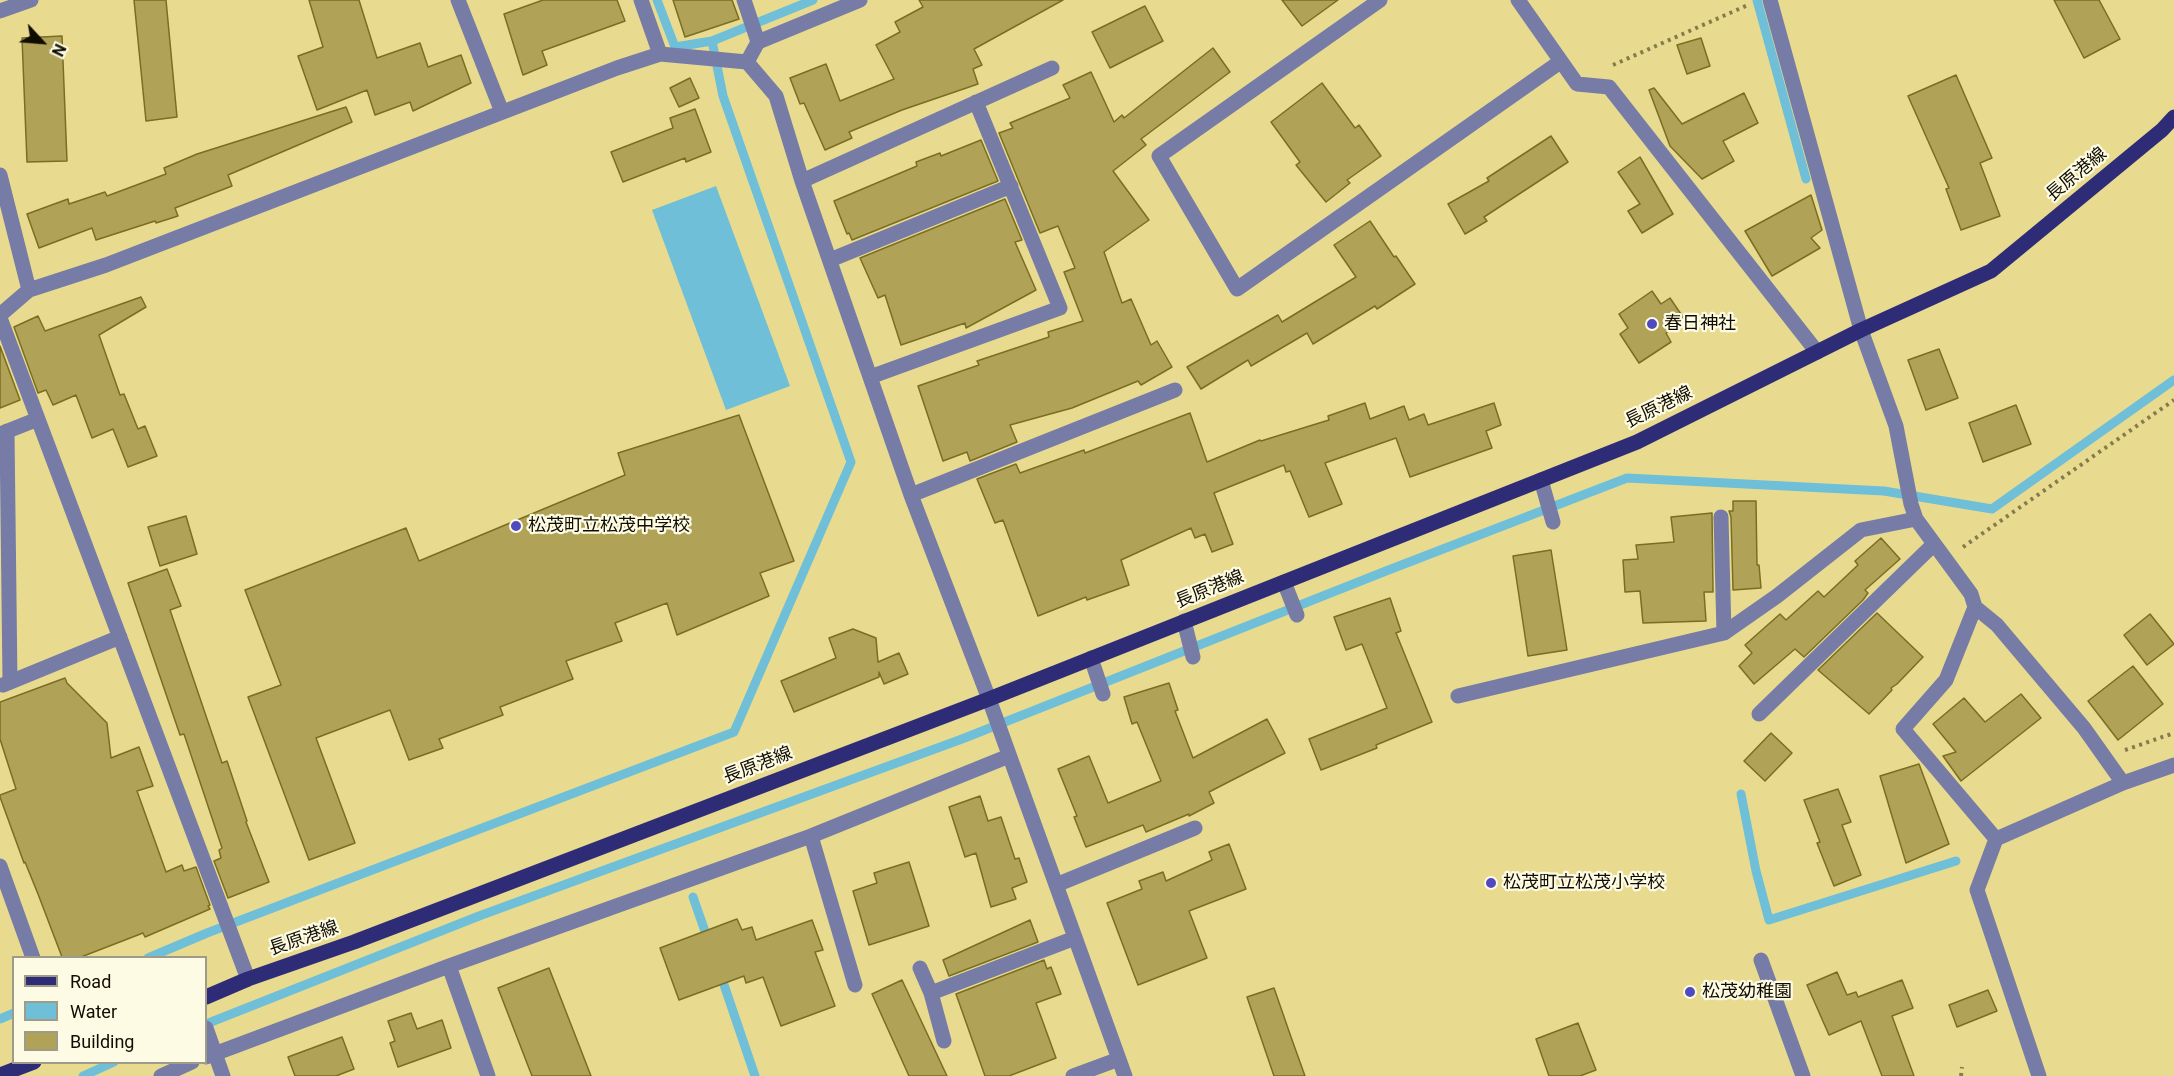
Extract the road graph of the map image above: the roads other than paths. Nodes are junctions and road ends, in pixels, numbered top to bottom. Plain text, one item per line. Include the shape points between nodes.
1 (31, 0) edge
2 (458, 0) edge
3 (641, 0) edge
4 (744, 0) edge
5 (860, 0) edge
6 (1380, 0) edge
7 (1518, 0) edge
8 (1770, 0) edge
9 (0, 11) edge
10 (758, 42) junction
11 (660, 54) junction
12 (747, 62) junction
13 (1560, 62) junction
14 (1052, 68) dead end
15 (976, 102) junction
16 (502, 112) junction
17 (2174, 117) edge
18 (0, 175) edge
19 (802, 181) junction
20 (1011, 186) junction
21 (830, 260) junction
22 (29, 290) junction
23 (0, 316) edge
24 (1861, 330) junction
25 (1817, 352) junction
26 (870, 376) junction
27 (1175, 390) dead end
28 (38, 418) junction
29 (3, 433) edge
30 (1541, 480) junction
31 (911, 495) junction
32 (1721, 517) dead end
33 (1916, 519) junction
34 (1553, 522) dead end
35 (1934, 544) junction
36 (1284, 582) junction
37 (1975, 607) junction
38 (1297, 615) dead end
39 (1184, 621) junction
40 (1724, 633) junction
41 (120, 637) junction
42 (1193, 657) dead end
43 (1091, 658) junction
44 (5, 684) edge
45 (1103, 693) dead end
46 (1458, 696) dead end
47 (989, 699) junction
48 (1760, 714) dead end
49 (1009, 756) junction
50 (2174, 765) edge
51 (2123, 783) junction
52 (1195, 828) dead end
53 (811, 836) junction
54 (1996, 839) junction
55 (0, 866) edge
56 (1056, 885) junction
57 (1075, 938) junction
58 (33, 956) edge
59 (1761, 960) dead end
60 (449, 966) junction
61 (920, 968) dead end
62 (248, 979) junction
63 (855, 986) dead end
64 (932, 993) junction
65 (207, 997) edge
66 (207, 1035) edge
67 (944, 1041) dead end
68 (210, 1055) edge
69 (1119, 1059) junction
70 (29, 1064) edge
71 (188, 1064) edge
72 (0, 1075) edge
73 (161, 1076) edge
74 (223, 1076) edge
75 (488, 1076) edge
76 (1073, 1076) edge
77 (1125, 1076) edge
78 (1803, 1076) edge
79 (2039, 1076) edge

1 - 9 street
2 - 16 street
3 - 11 street
4 - 10 street
5 - 10 street
6 - 13 street via 1159,156 1237,289
7 - 13 street
8 - 24 street
10 - 12 street
11 - 12 street
11 - 16 street
12 - 19 street via 776,96
13 - 25 street via 1576,83 1609,87
14 - 15 street
15 - 19 street
15 - 20 street
16 - 22 street via 106,265
17 - 24 main road, 長原港線 via 1992,271
18 - 22 street
19 - 21 street
20 - 21 street
20 - 26 street via 1060,308
21 - 26 street
22 - 23 street
23 - 28 street
24 - 25 main road, 長原港線
24 - 33 street via 1896,426
25 - 30 main road, 長原港線 via 1637,442
26 - 31 street
27 - 31 street
28 - 29 street
28 - 41 street
29 - 44 street
30 - 34 street
30 - 36 main road, 長原港線
31 - 47 street
32 - 40 street
33 - 35 street
33 - 40 street via 1861,530
35 - 37 street via 1971,594
35 - 48 street
36 - 38 street
36 - 39 main road, 長原港線
37 - 51 street via 1997,624 2084,728
37 - 54 street via 1946,680 1903,729
39 - 42 street
39 - 43 main road, 長原港線
40 - 46 street
41 - 44 street
41 - 62 street
43 - 45 street
43 - 47 main road, 長原港線
47 - 49 street
47 - 62 main road, 長原港線 via 376,934
49 - 53 street
49 - 56 street
50 - 51 street
51 - 54 street
52 - 56 street
53 - 60 street
53 - 63 street
54 - 79 street via 1977,890
55 - 58 street
56 - 57 street
57 - 64 street
57 - 69 street
59 - 78 street
60 - 68 street
60 - 75 street
61 - 64 street
62 - 65 main road, 長原港線
64 - 67 street
66 - 68 street
68 - 74 street
69 - 76 street
69 - 77 street
70 - 72 main road
71 - 73 street

